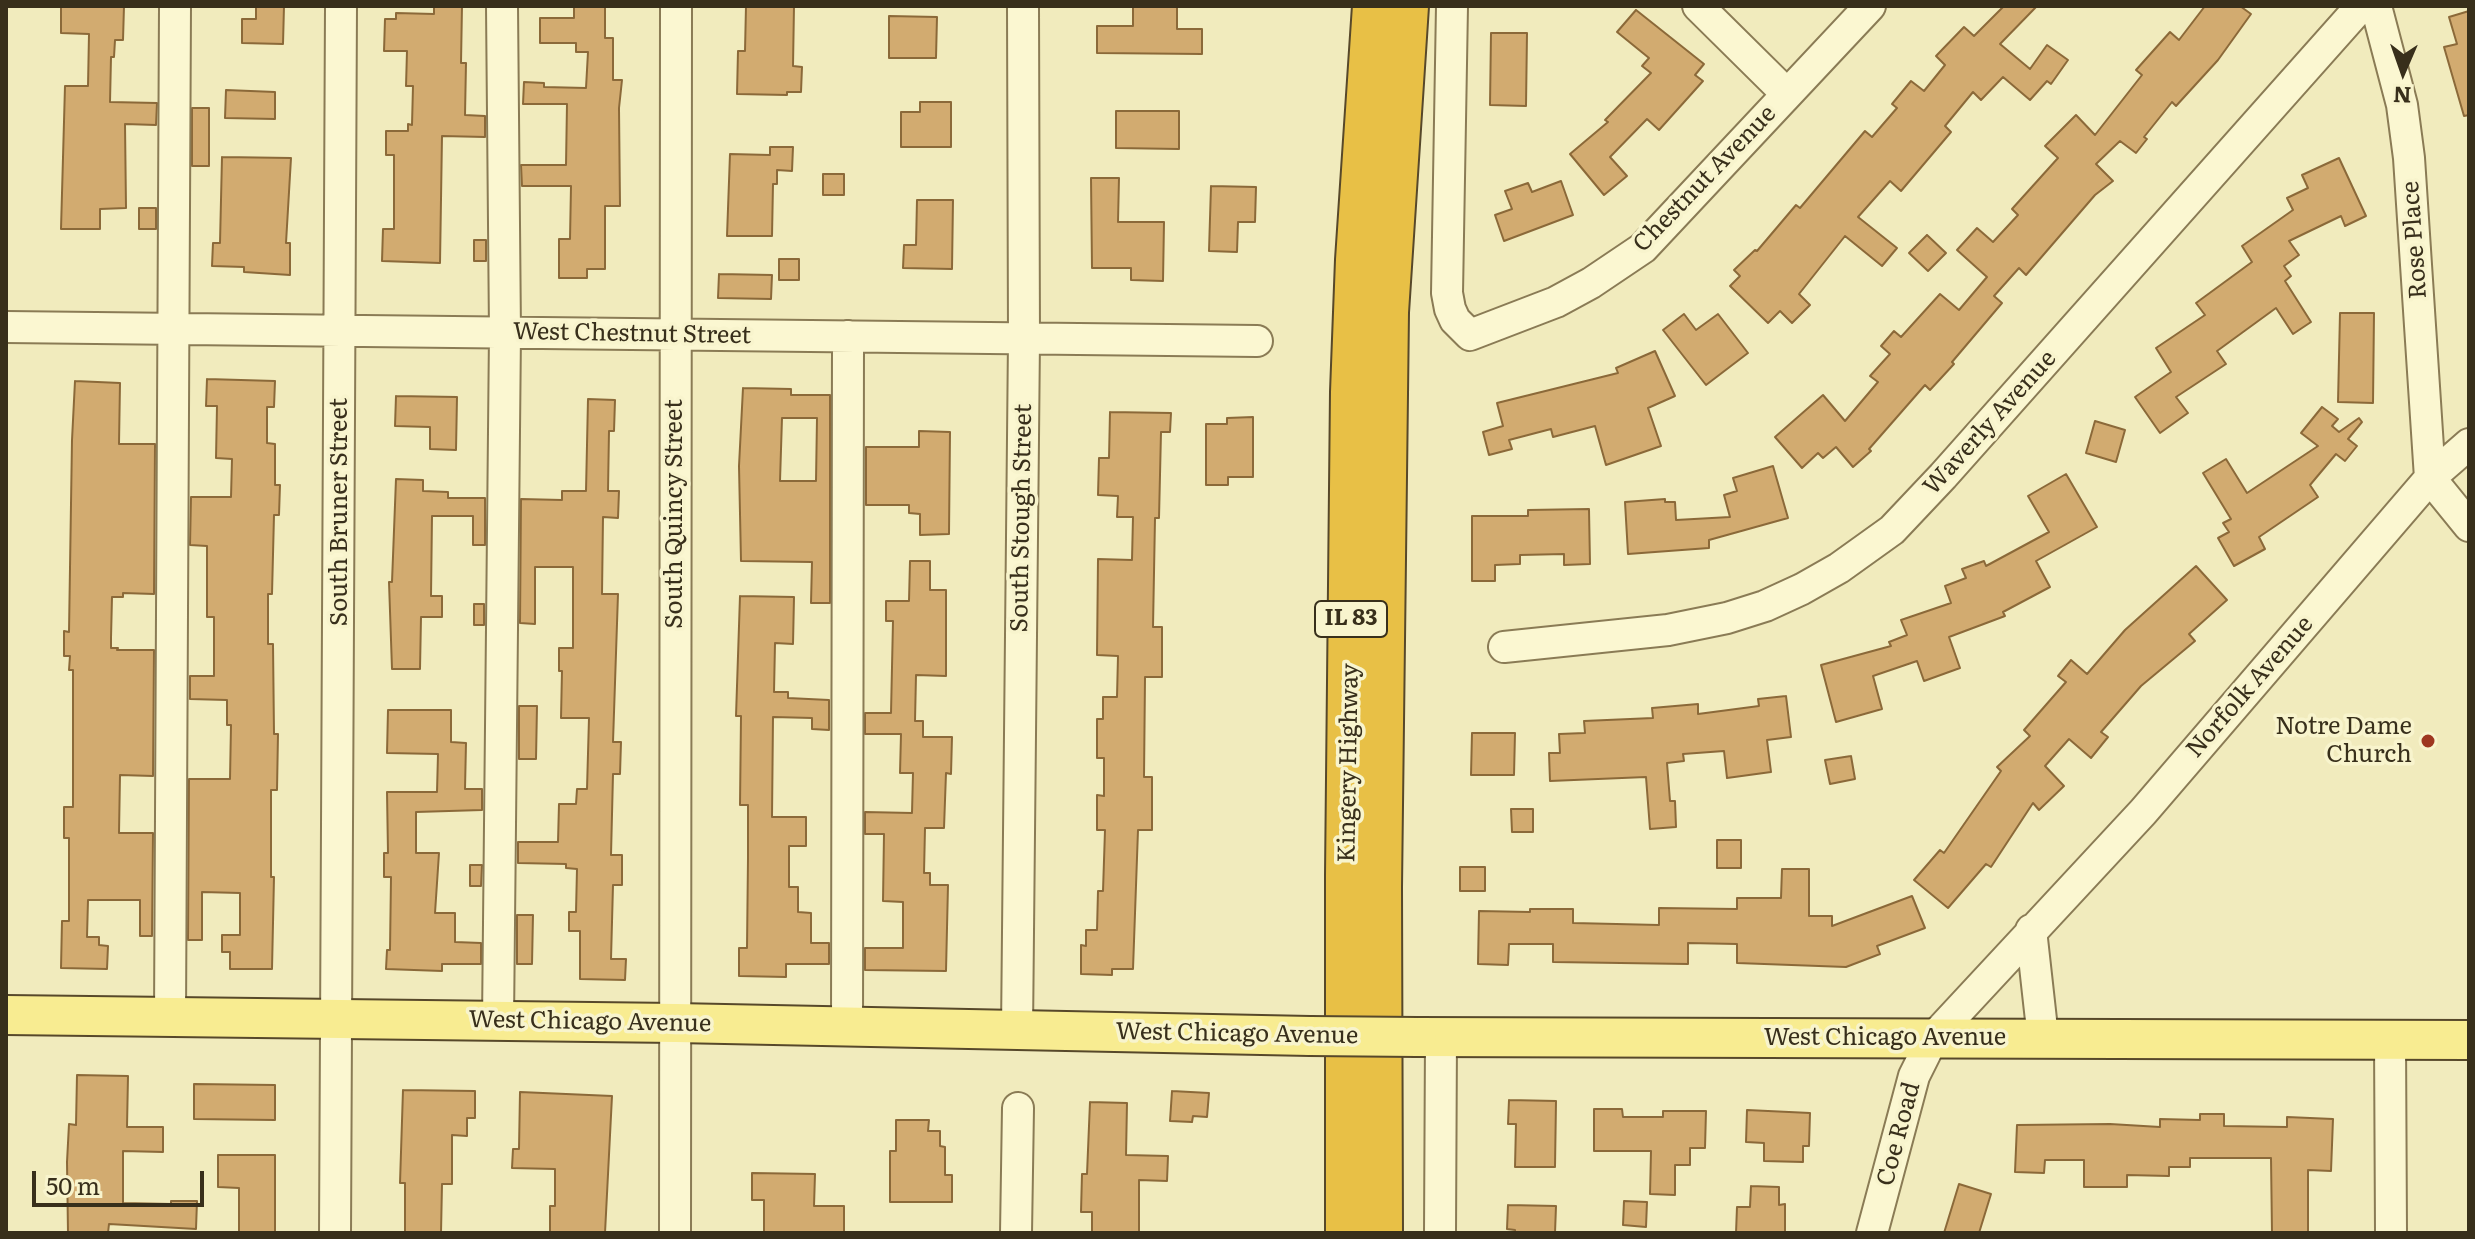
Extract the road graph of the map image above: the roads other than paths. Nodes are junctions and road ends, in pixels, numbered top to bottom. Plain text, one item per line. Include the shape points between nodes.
1 (175, 6) edge
2 (341, 6) edge
3 (502, 6) edge
4 (676, 6) edge
5 (1023, 6) edge
6 (1375, 6) edge
7 (1406, 6) edge
8 (1452, 6) edge
9 (1698, 6) edge
10 (1870, 6) edge
11 (2361, 6) edge
12 (2376, 6) edge
13 (1787, 94) junction
14 (6, 327) edge
15 (175, 328) junction
16 (341, 330) junction
17 (505, 333) junction
18 (675, 335) junction
19 (848, 336) junction
20 (1024, 339) junction
21 (1257, 341) dead end
22 (2469, 444) edge
23 (2430, 478) junction
24 (2469, 526) edge
25 (1504, 647) dead end
26 (2031, 930) junction
27 (6, 1015) edge
28 (170, 1017) junction
29 (336, 1019) junction
30 (498, 1021) junction
31 (676, 1023) junction
32 (847, 1027) junction
33 (1017, 1030) junction
34 (1429, 1038) junction
35 (1933, 1038) junction
36 (2043, 1038) junction
37 (2390, 1039) junction
38 (2469, 1040) edge
39 (1018, 1108) dead end
40 (335, 1233) edge
41 (675, 1233) edge
42 (1016, 1233) edge
43 (1348, 1233) edge
44 (1380, 1233) edge
45 (1440, 1233) edge
46 (1872, 1233) edge
47 (2391, 1233) edge

1 - 15 street
2 - 16 street, South Bruner Street
3 - 17 street
4 - 18 street, South Quincy Street
5 - 20 street, South Stough Street
6 - 43 highway, Kingery Highway / IL 83 via 1353,392
7 - 44 highway, Kingery Highway / IL 83 via 1386,328
8 - 13 street, Chestnut Avenue via 1447,293 1455,320 1470,335 1556,302 1643,248
9 - 13 street
10 - 13 street, Chestnut Avenue
11 - 25 street, Waverly Avenue via 1892,530 1802,589 1727,618 1668,630
12 - 23 street, Rose Place via 2402,105 2409,158
14 - 15 street, West Chestnut Street
15 - 16 street, West Chestnut Street
15 - 28 street
16 - 17 street, West Chestnut Street
16 - 29 street, South Bruner Street
17 - 18 street, West Chestnut Street
17 - 30 street
18 - 19 street, West Chestnut Street
18 - 31 street, South Quincy Street
19 - 20 street, West Chestnut Street
19 - 32 street
20 - 21 street, West Chestnut Street
20 - 33 street, South Stough Street
22 - 23 street, Norfolk Avenue
23 - 24 street
23 - 26 street, Norfolk Avenue via 2143,812
26 - 35 street, Norfolk Avenue
26 - 36 street
27 - 28 main road, West Chicago Avenue
28 - 29 main road, West Chicago Avenue
29 - 30 main road, West Chicago Avenue
29 - 40 street, South Bruner Street
30 - 31 main road, West Chicago Avenue
31 - 32 main road, West Chicago Avenue
31 - 41 street, South Quincy Street
32 - 33 main road, West Chicago Avenue
33 - 34 main road, West Chicago Avenue, bridge
34 - 35 main road, West Chicago Avenue
34 - 45 street
35 - 36 main road, West Chicago Avenue
35 - 46 street, Coe Road via 1914,1076
36 - 37 main road, West Chicago Avenue
37 - 38 main road, West Chicago Avenue
37 - 47 street
39 - 42 street

